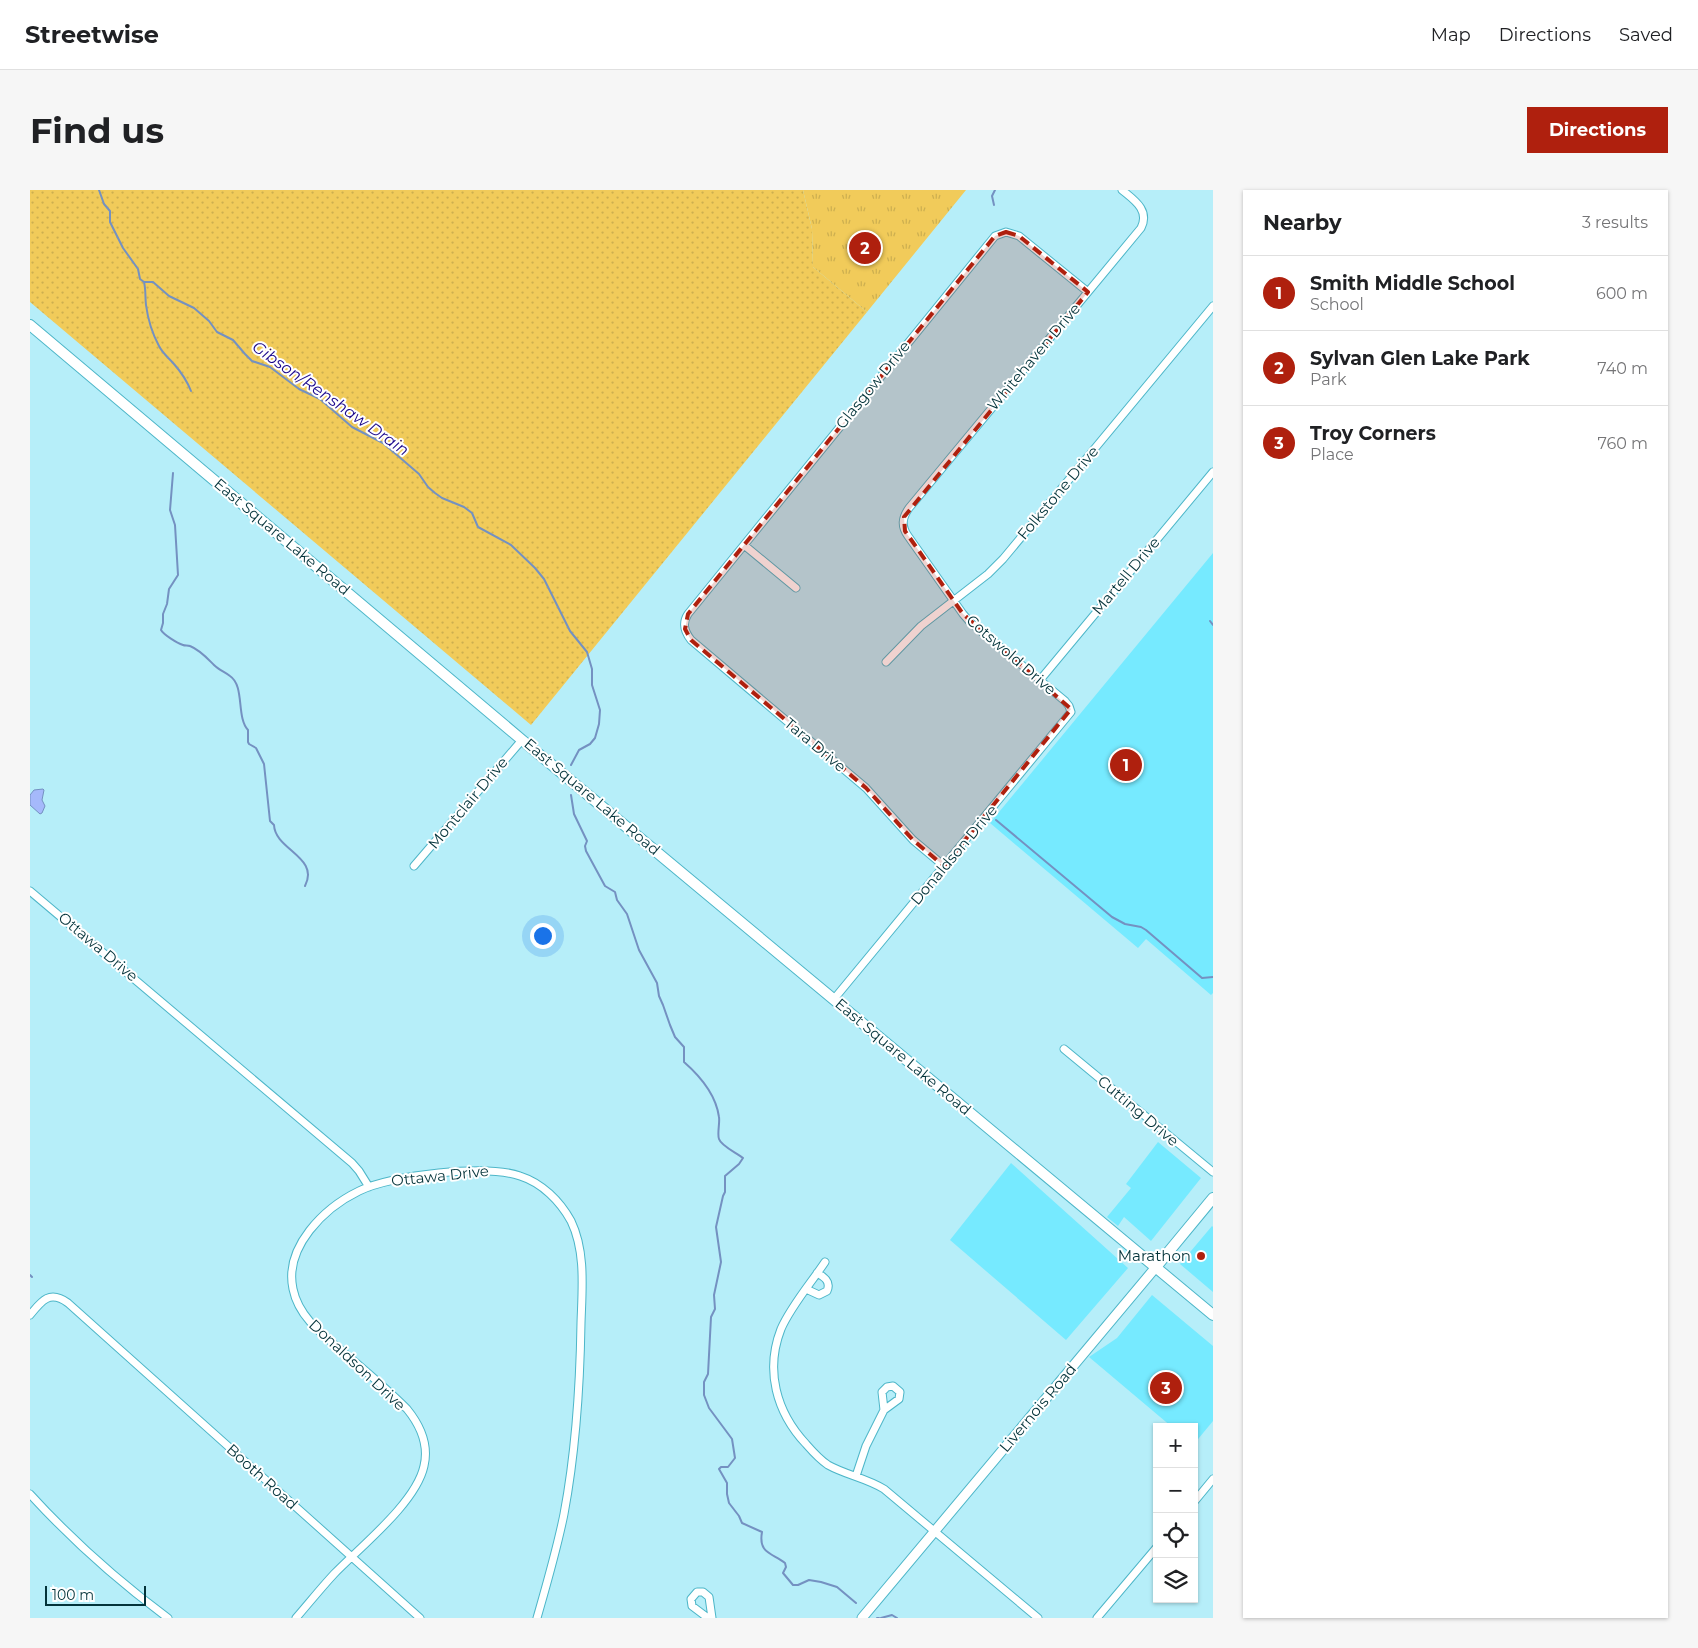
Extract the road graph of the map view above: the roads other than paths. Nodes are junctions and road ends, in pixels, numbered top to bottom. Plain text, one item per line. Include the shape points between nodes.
1 (1122, 190) edge
2 (1088, 292) junction
3 (1213, 306) edge
4 (30, 325) edge
5 (1213, 472) edge
6 (903, 526) joint
7 (744, 545) junction
8 (796, 588) dead end
9 (954, 600) junction
10 (684, 626) joint
11 (886, 662) dead end
12 (1040, 680) junction
13 (1071, 709) joint
14 (522, 740) junction
15 (414, 866) dead end
16 (944, 866) junction
17 (30, 891) edge
18 (834, 999) junction
19 (1064, 1049) dead end
20 (1213, 1172) edge
21 (369, 1187) junction
22 (1213, 1198) edge
23 (824, 1262) dead end
24 (1156, 1267) junction
25 (817, 1273) junction
26 (806, 1289) junction
27 (30, 1314) edge
28 (1213, 1315) edge
29 (884, 1410) dead end
30 (856, 1476) junction
31 (1213, 1479) edge
32 (30, 1494) edge
33 (1198, 1497) edge
34 (934, 1532) junction
35 (1153, 1552) edge
36 (352, 1557) junction
37 (168, 1618) edge
38 (296, 1618) edge
39 (420, 1618) edge
40 (537, 1618) edge
41 (708, 1618) edge
42 (712, 1618) edge
43 (862, 1618) edge
44 (1038, 1618) edge
45 (1097, 1618) edge

1 - 2 street, Whitehaven Drive via 1142,209 1143,223
2 - 6 street, Whitehaven Drive via 909,508
2 - 7 street, Glasgow Drive via 1019,236 1006,232 995,236
3 - 9 street, Folkstone Drive via 1003,559
4 - 14 main road, East Square Lake Road
5 - 12 street, Martell Drive
6 - 9 street, Cotswold Drive
7 - 8 street
7 - 10 street, Glasgow Drive via 688,614
9 - 11 street, Folkstone Drive via 921,626
9 - 12 street, Cotswold Drive via 970,622
10 - 16 street, Tara Drive via 691,640 866,788 913,840
12 - 13 street, Cotswold Drive
13 - 16 street, Donaldson Drive via 1068,717
14 - 15 street, Montclair Drive
14 - 18 main road, East Square Lake Road
16 - 18 street, Donaldson Drive
17 - 21 street, Ottawa Drive via 352,1163
18 - 24 main road, East Square Lake Road
19 - 20 street, Cutting Drive
21 - 36 street, Donaldson Drive via 340,1202 318,1221 297,1251 292,1271 294,1295 307,1319 407,1409 425,1442 425,1465 417,1484 389,1520
21 - 40 street, Ottawa Drive via 383,1182 464,1171 509,1173 531,1180 546,1190 565,1211 572,1225 582,1276 578,1419 564,1514
22 - 24 main road, Livernois Road
23 - 25 street
24 - 28 main road, East Square Lake Road
24 - 34 street, Livernois Road
25 - 26 street
25 - 26 street via 827,1281 827,1291 819,1296
26 - 30 street via 778,1338 773,1368 776,1394 790,1425 815,1454 828,1464
27 - 36 street, Booth Road via 50,1297 68,1303
29 - 30 street
30 - 34 street via 884,1489
31 - 33 street
32 - 37 street via 90,1556
34 - 43 street, Livernois Road
34 - 44 street
35 - 45 street
36 - 38 street, Donaldson Drive
36 - 39 street, Booth Road
41 - 42 street via 692,1606 691,1599 697,1592 704,1592 709,1597

